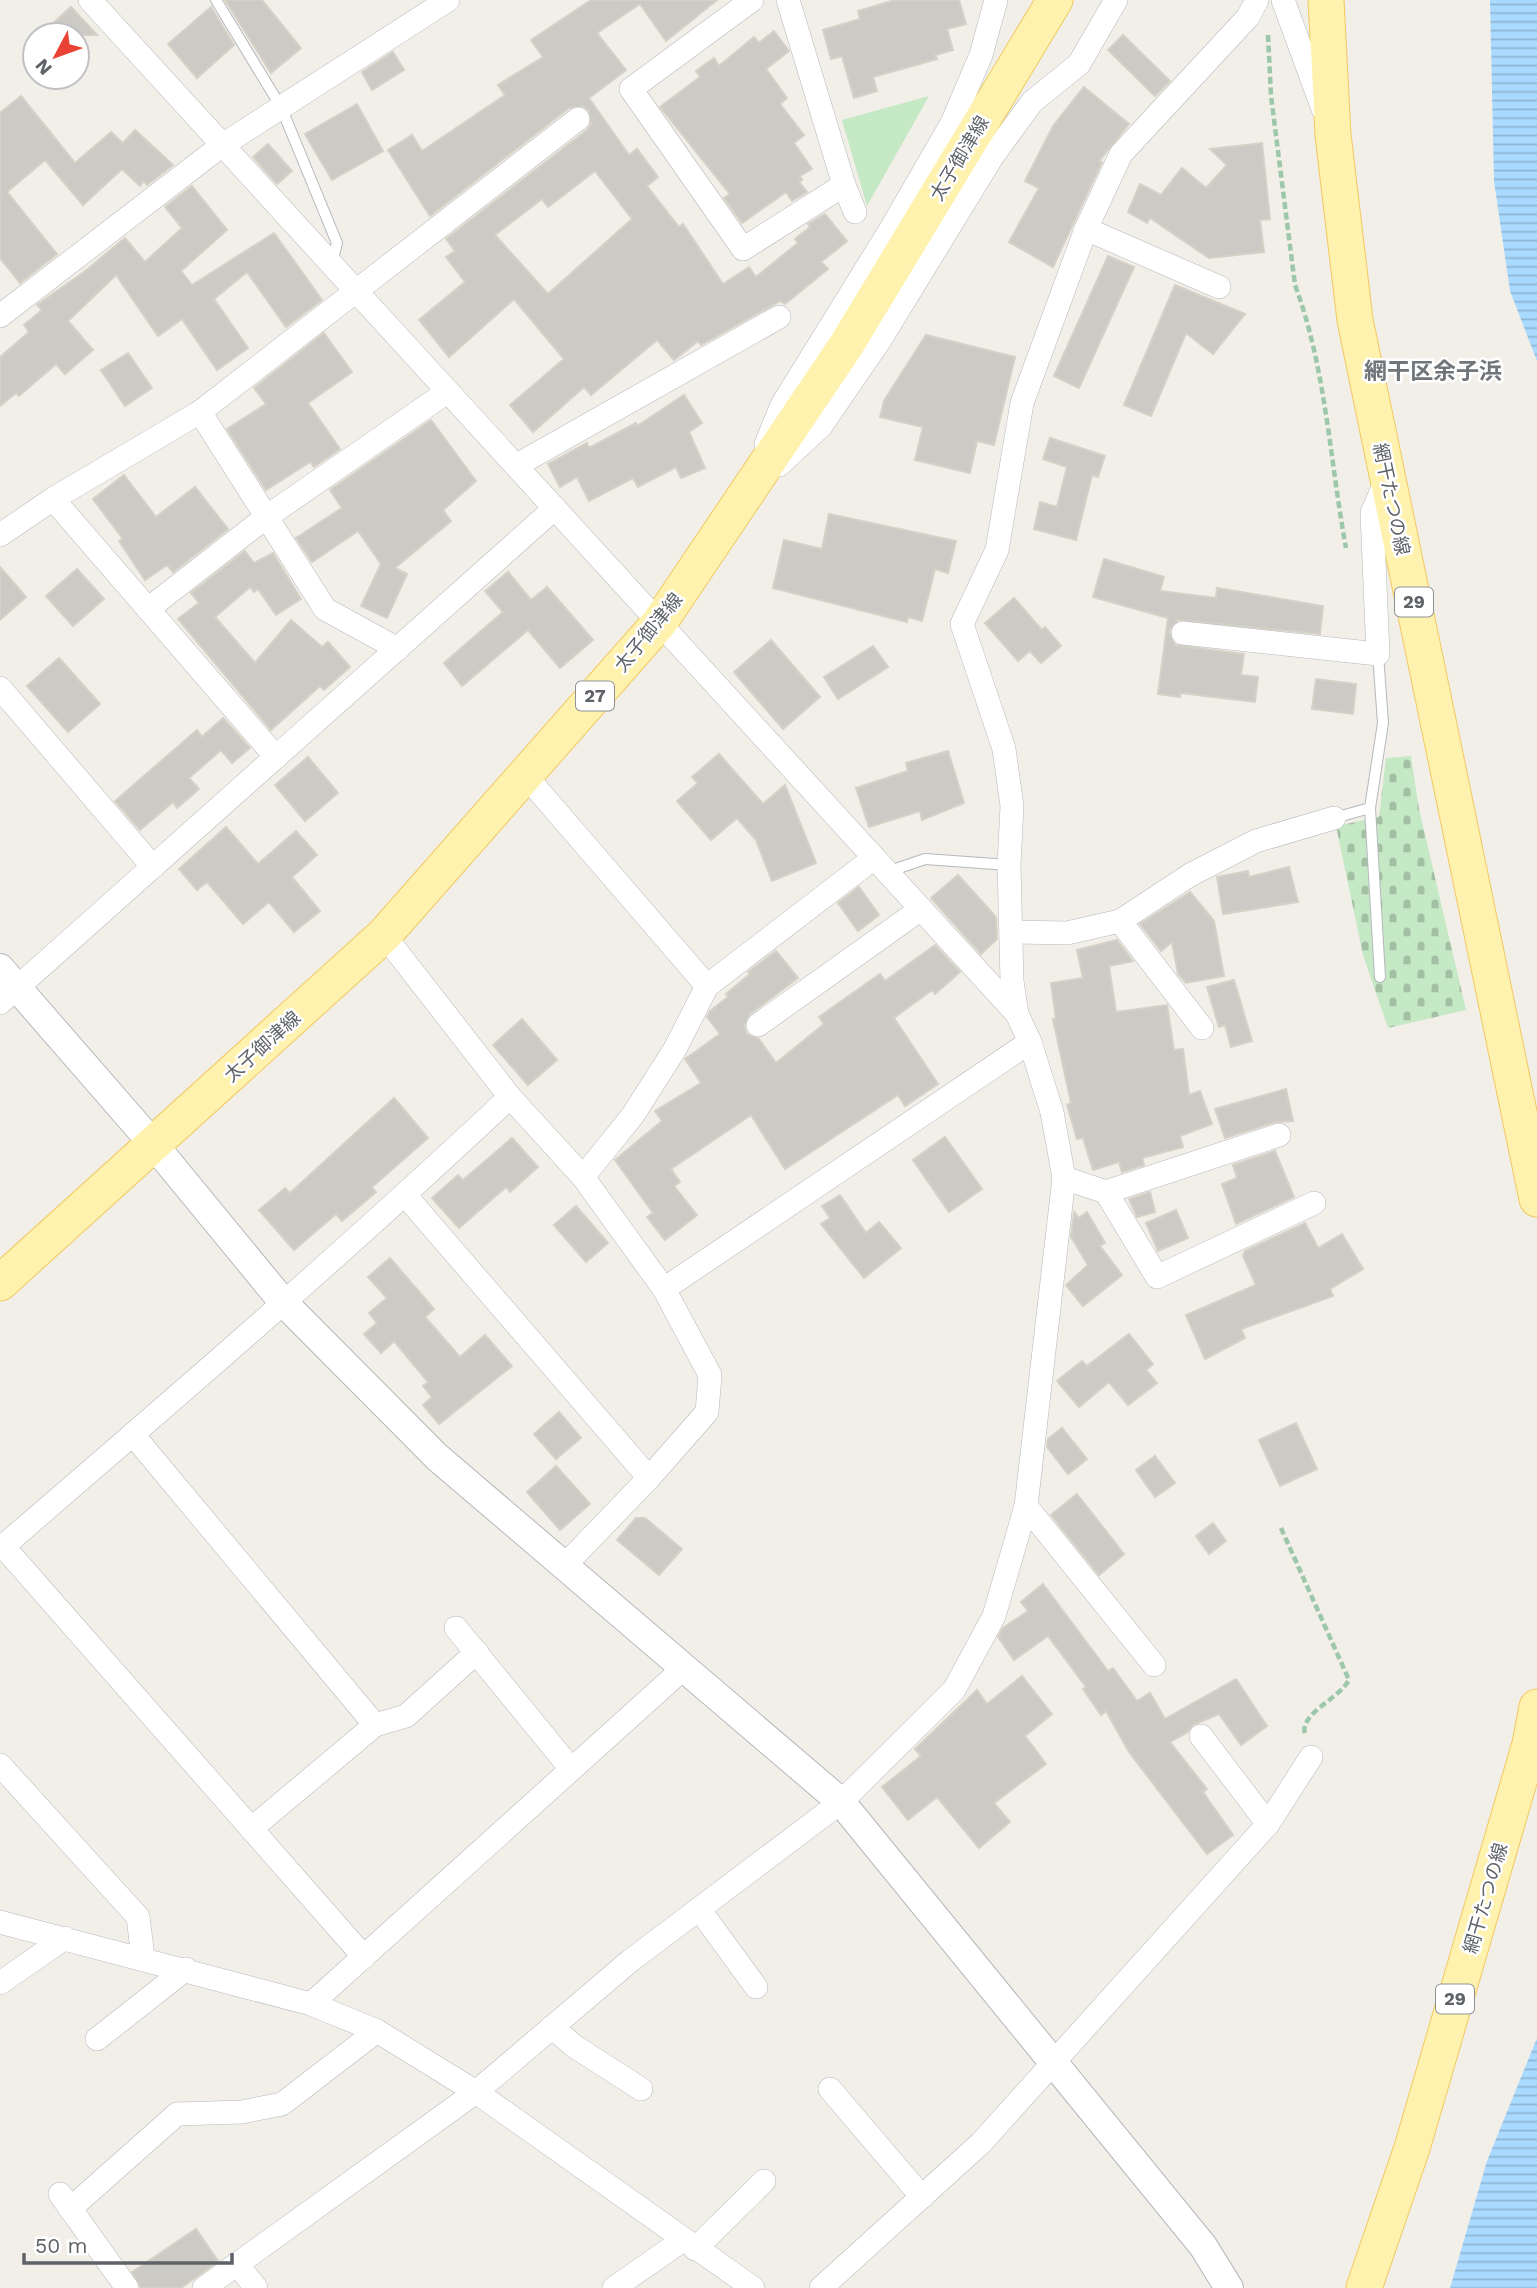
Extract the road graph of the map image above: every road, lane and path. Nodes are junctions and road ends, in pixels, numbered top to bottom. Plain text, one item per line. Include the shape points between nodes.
1 (90, 0) edge
2 (216, 0) edge
3 (448, 0) edge
4 (752, 0) edge
5 (996, 0) edge
6 (1055, 0) edge
7 (1116, 0) edge
8 (1256, 0) edge
9 (1283, 0) edge
10 (1326, 0) edge
11 (795, 2) edge
12 (1267, 32) dead end
13 (281, 107) junction
14 (578, 119) dead end
15 (1333, 135) junction
16 (221, 146) junction
17 (844, 185) junction
18 (855, 212) dead end
19 (1086, 229) junction
20 (331, 266) junction
21 (1219, 287) dead end
22 (356, 292) junction
23 (0, 316) edge
24 (779, 317) dead end
25 (447, 392) junction
26 (200, 412) junction
27 (516, 466) junction
28 (1387, 477) junction
29 (53, 499) junction
30 (743, 499) junction
31 (555, 508) junction
32 (265, 518) junction
33 (0, 535) edge
34 (1347, 553) dead end
35 (148, 609) junction
36 (659, 623) junction
37 (1183, 633) dead end
38 (398, 649) junction
39 (1378, 654) junction
40 (0, 688) edge
41 (276, 757) junction
42 (525, 775) junction
43 (1370, 808) junction
44 (1334, 818) joint
45 (880, 865) junction
46 (1009, 865) junction
47 (153, 867) junction
48 (921, 909) junction
49 (1120, 921) junction
50 (1013, 932) junction
51 (384, 935) junction
52 (1380, 977) dead end
53 (707, 985) junction
54 (6, 986) edge
55 (1017, 1014) junction
56 (758, 1026) dead end
57 (1202, 1028) dead end
58 (1030, 1041) junction
59 (510, 1097) junction
60 (1279, 1135) dead end
61 (154, 1145) junction
62 (583, 1177) junction
63 (1064, 1178) junction
64 (1106, 1192) junction
65 (405, 1195) junction
66 (1537, 1199) edge
67 (1314, 1203) dead end
68 (0, 1283) edge
69 (664, 1289) junction
70 (283, 1301) junction
71 (134, 1436) junction
72 (649, 1478) junction
73 (1026, 1506) junction
74 (1281, 1528) dead end
75 (2, 1547) edge
76 (564, 1566) junction
77 (456, 1629) dead end
78 (477, 1652) junction
79 (1154, 1665) dead end
80 (685, 1667) junction
81 (1537, 1707) edge
82 (375, 1725) junction
83 (1201, 1735) dead end
84 (1311, 1757) joint
85 (0, 1765) edge
86 (571, 1769) junction
87 (841, 1802) junction
88 (1268, 1824) junction
89 (251, 1829) junction
90 (699, 1909) junction
91 (0, 1922) edge
92 (65, 1938) junction
93 (143, 1957) junction
94 (364, 1957) junction
95 (186, 1969) junction
96 (0, 1983) edge
97 (756, 1987) dead end
98 (311, 2004) junction
99 (552, 2027) junction
100 (377, 2031) junction
101 (97, 2039) dead end
102 (1053, 2064) junction
103 (641, 2089) dead end
104 (830, 2089) dead end
105 (476, 2092) junction
106 (764, 2181) dead end
107 (922, 2197) junction
108 (689, 2245) junction
109 (237, 2264) junction
110 (127, 2288) edge
111 (204, 2288) edge
112 (256, 2288) edge
113 (614, 2288) edge
114 (753, 2288) edge
115 (821, 2288) edge
116 (1229, 2288) edge
117 (1364, 2288) edge

1 - 16 street
2 - 13 lane
3 - 13 street
4 - 17 street via 631,89 743,249
5 - 30 street via 981,55 952,122 782,405
6 - 30 main road, 太子御津線 / 27 via 847,344
7 - 30 street via 1079,64 1032,102 992,157 880,340 821,426
8 - 19 street via 1248,17 1121,154
9 - 15 street
10 - 15 main road, 網干たつの線 / 29
11 - 17 street
12 - 34 path via 1295,285 1328,430
13 - 16 street
13 - 20 lane via 338,243
14 - 22 street
15 - 28 main road, 網干たつの線 / 29 via 1355,320
16 - 20 street
16 - 23 street
17 - 18 street
19 - 21 street
19 - 46 street via 1022,403 997,550 962,624 1004,749 1012,806
20 - 22 street
22 - 25 street
22 - 26 street
24 - 27 street
25 - 27 street
25 - 32 street
26 - 29 street
26 - 32 street
27 - 31 street
28 - 39 street via 1372,513
28 - 66 main road, 網干たつの線 / 29
29 - 33 street
29 - 35 street
30 - 36 main road, 太子御津線 / 27
31 - 36 street
31 - 38 street
32 - 35 street
32 - 38 street via 325,609
35 - 41 street
36 - 42 main road, 太子御津線 / 27
36 - 45 street
37 - 39 street
38 - 41 street
39 - 43 lane via 1383,723
40 - 47 street
41 - 47 street
42 - 51 main road, 太子御津線 / 27
42 - 53 street
43 - 44 lane
43 - 52 lane
44 - 49 street via 1256,841 1190,875
45 - 46 lane via 925,859
45 - 48 street
45 - 53 street
46 - 50 street
47 - 54 street
48 - 55 street
48 - 56 street
49 - 50 street via 1067,933
49 - 57 street
50 - 55 street
51 - 59 street
51 - 61 main road, 太子御津線 / 27
53 - 62 street via 675,1049 633,1115
54 - 61 street
55 - 58 street
58 - 63 street via 1052,1112
58 - 69 street
59 - 62 street
59 - 65 street
60 - 64 street
61 - 68 main road, 太子御津線 / 27
61 - 70 street
62 - 69 street
63 - 64 street
63 - 73 street
64 - 67 street via 1157,1277
65 - 70 street
65 - 72 street
69 - 72 street via 710,1375 707,1412
70 - 71 street
70 - 76 street via 437,1457
71 - 75 street
71 - 82 street
72 - 76 street
73 - 79 street
73 - 87 street via 994,1616 954,1690
74 - 84 path via 1349,1680 1342,1693 1309,1716 1304,1729
75 - 89 street
76 - 80 street
77 - 78 street
78 - 82 street via 406,1716
78 - 86 street
80 - 86 street
80 - 87 street
81 - 117 main road, 網干たつの線 / 29 via 1412,2148
82 - 89 street
83 - 88 street
84 - 88 street
85 - 93 street via 138,1917
86 - 94 street
87 - 90 street
87 - 102 street
88 - 102 street
89 - 94 street
90 - 97 street
90 - 99 street
91 - 92 street
92 - 93 street
92 - 96 street
93 - 95 street
94 - 98 street
95 - 98 street
95 - 101 street
98 - 100 street
99 - 103 street
99 - 105 street
100 - 105 street
100 - 110 street via 282,2104 243,2112 177,2114 65,2201
102 - 107 street via 981,2143
102 - 116 street via 1203,2246
104 - 107 street
105 - 108 street
105 - 109 street
106 - 108 street
107 - 115 street
108 - 113 street
108 - 114 street
109 - 111 street
109 - 112 street

